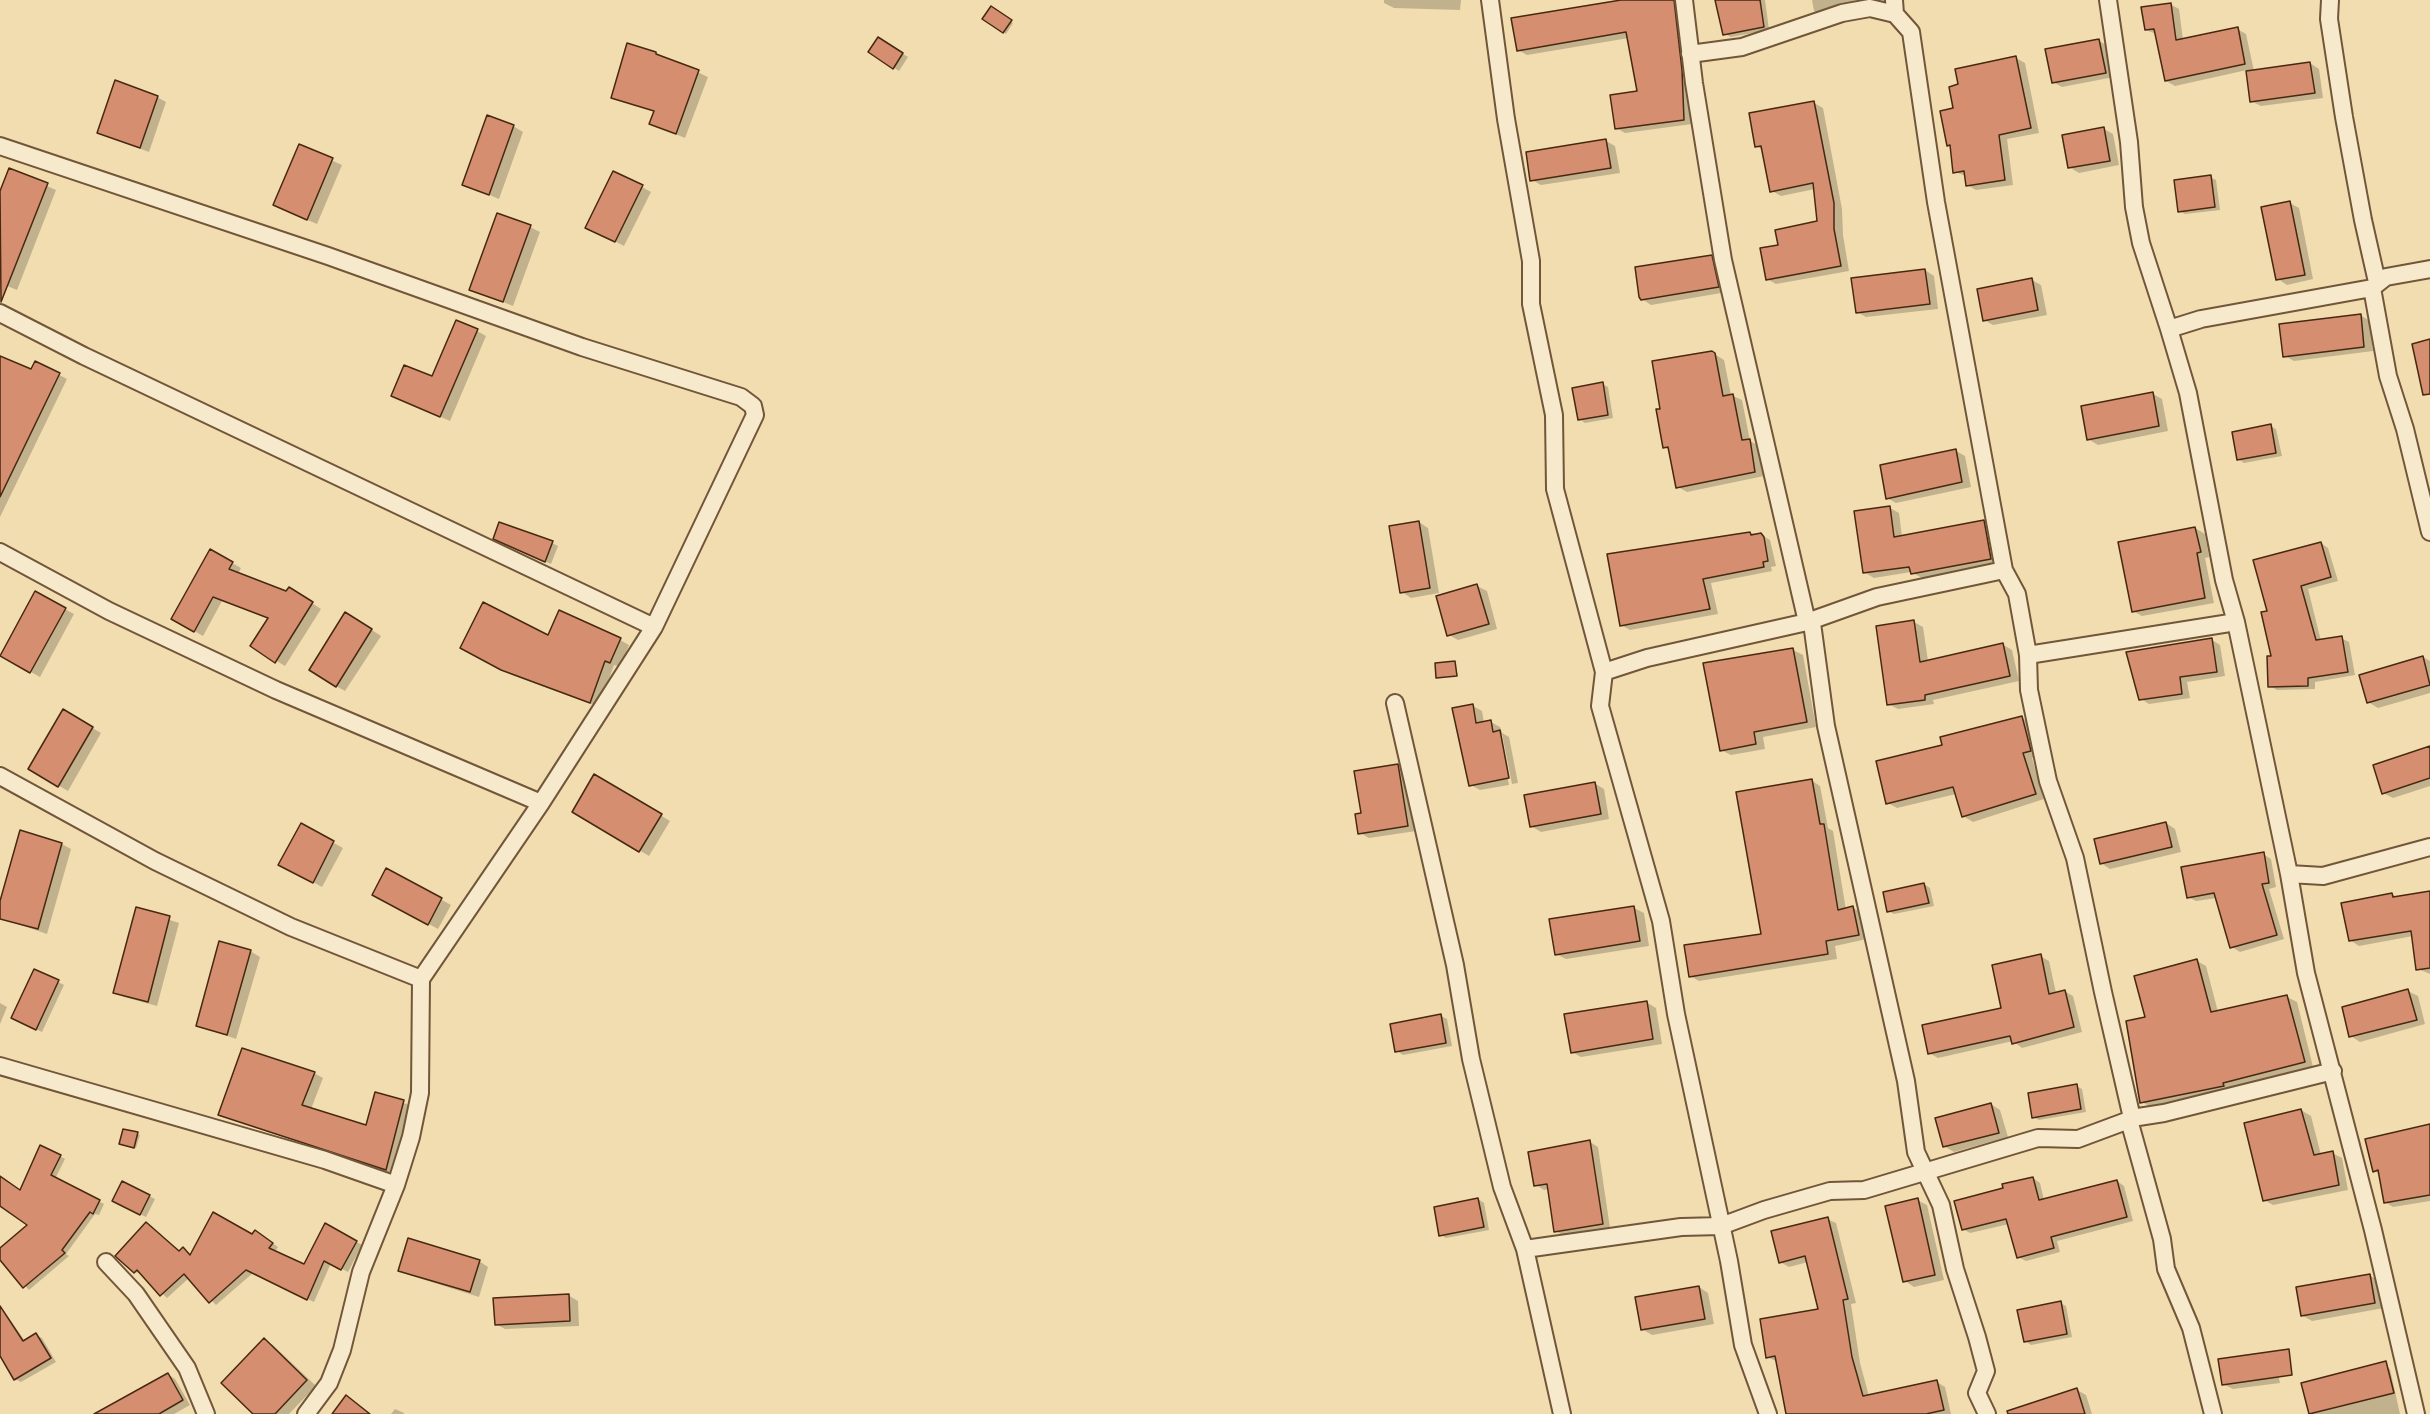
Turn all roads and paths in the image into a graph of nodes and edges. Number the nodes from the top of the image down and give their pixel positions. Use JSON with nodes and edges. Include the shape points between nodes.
{"nodes":[{"id":1,"x":1490,"y":0,"type":"edge"},
{"id":2,"x":1684,"y":0,"type":"edge"},
{"id":3,"x":2108,"y":0,"type":"edge"},
{"id":4,"x":2330,"y":0,"type":"edge"},
{"id":5,"x":1895,"y":7,"type":"edge"},
{"id":6,"x":1690,"y":54,"type":"junction"},
{"id":7,"x":0,"y":146,"type":"edge"},
{"id":8,"x":2430,"y":269,"type":"edge"},
{"id":9,"x":2374,"y":285,"type":"junction"},
{"id":10,"x":0,"y":313,"type":"edge"},
{"id":11,"x":2169,"y":329,"type":"junction"},
{"id":12,"x":2430,"y":532,"type":"edge"},
{"id":13,"x":0,"y":552,"type":"edge"},
{"id":14,"x":2004,"y":570,"type":"junction"},
{"id":15,"x":2236,"y":622,"type":"junction"},
{"id":16,"x":1810,"y":623,"type":"junction"},
{"id":17,"x":654,"y":627,"type":"junction"},
{"id":18,"x":2028,"y":655,"type":"junction"},
{"id":19,"x":1604,"y":672,"type":"junction"},
{"id":20,"x":1395,"y":703,"type":"dead end"},
{"id":21,"x":0,"y":776,"type":"edge"},
{"id":22,"x":541,"y":803,"type":"junction"},
{"id":23,"x":2430,"y":847,"type":"edge"},
{"id":24,"x":2289,"y":874,"type":"junction"},
{"id":25,"x":421,"y":980,"type":"junction"},
{"id":26,"x":0,"y":1066,"type":"edge"},
{"id":27,"x":2333,"y":1071,"type":"junction"},
{"id":28,"x":2131,"y":1119,"type":"junction"},
{"id":29,"x":1924,"y":1172,"type":"junction"},
{"id":30,"x":396,"y":1185,"type":"junction"},
{"id":31,"x":1721,"y":1226,"type":"junction"},
{"id":32,"x":1525,"y":1249,"type":"junction"},
{"id":33,"x":106,"y":1262,"type":"dead end"},
{"id":34,"x":206,"y":1414,"type":"edge"},
{"id":35,"x":306,"y":1414,"type":"edge"},
{"id":36,"x":1562,"y":1414,"type":"edge"},
{"id":37,"x":1768,"y":1414,"type":"edge"},
{"id":38,"x":1987,"y":1414,"type":"edge"},
{"id":39,"x":2213,"y":1414,"type":"edge"},
{"id":40,"x":2416,"y":1414,"type":"edge"}],
"edges":[{"from":1,"to":19,"type":"street","via":[[1531,261],[1532,304],[1554,415],[1555,489]]},
{"from":2,"to":6,"type":"street"},
{"from":3,"to":11,"type":"street","via":[[2133,207]]},
{"from":4,"to":9,"type":"street","via":[[2344,117]]},
{"from":5,"to":6,"type":"street","via":[[1842,13],[1742,47]]},
{"from":5,"to":14,"type":"street","via":[[1911,32],[1936,202]]},
{"from":6,"to":16,"type":"street","via":[[1723,260]]},
{"from":7,"to":17,"type":"street","via":[[749,401],[755,411],[754,421]]},
{"from":8,"to":9,"type":"street","via":[[2386,277]]},
{"from":9,"to":11,"type":"street","via":[[2201,319]]},
{"from":9,"to":12,"type":"street","via":[[2388,376]]},
{"from":10,"to":17,"type":"street","via":[[84,357]]},
{"from":11,"to":15,"type":"street","via":[[2188,393],[2224,580]]},
{"from":13,"to":22,"type":"street","via":[[109,611],[276,690]]},
{"from":14,"to":16,"type":"street","via":[[1876,597]]},
{"from":14,"to":18,"type":"street","via":[[2017,594]]},
{"from":15,"to":18,"type":"street"},
{"from":15,"to":24,"type":"street"},
{"from":16,"to":19,"type":"street","via":[[1647,658]]},
{"from":16,"to":29,"type":"street","via":[[1826,726],[1906,1081],[1916,1152]]},
{"from":17,"to":22,"type":"street"},
{"from":18,"to":28,"type":"street","via":[[2029,690],[2048,781],[2075,858]]},
{"from":19,"to":31,"type":"street","via":[[1600,706],[1661,921],[1678,1026]]},
{"from":20,"to":32,"type":"street","via":[[1455,965],[1473,1069],[1502,1187]]},
{"from":21,"to":25,"type":"street","via":[[165,866],[291,927]]},
{"from":22,"to":25,"type":"street"},
{"from":23,"to":24,"type":"street","via":[[2323,876]]},
{"from":24,"to":27,"type":"street","via":[[2306,973]]},
{"from":25,"to":30,"type":"street","via":[[420,1093]]},
{"from":26,"to":30,"type":"street","via":[[325,1160]]},
{"from":27,"to":28,"type":"street"},
{"from":27,"to":40,"type":"street"},
{"from":28,"to":29,"type":"street","via":[[2078,1139],[2038,1138]]},
{"from":28,"to":39,"type":"street","via":[[2166,1269],[2191,1328]]},
{"from":29,"to":31,"type":"street","via":[[1864,1190],[1830,1191]]},
{"from":29,"to":38,"type":"street","via":[[1941,1205],[1955,1269],[1986,1371],[1977,1393]]},
{"from":30,"to":35,"type":"street","via":[[361,1272],[342,1350],[329,1383]]},
{"from":31,"to":32,"type":"street","via":[[1681,1227]]},
{"from":31,"to":37,"type":"street","via":[[1743,1345]]},
{"from":32,"to":36,"type":"street"},
{"from":33,"to":34,"type":"street","via":[[136,1294],[187,1368]]}]}
